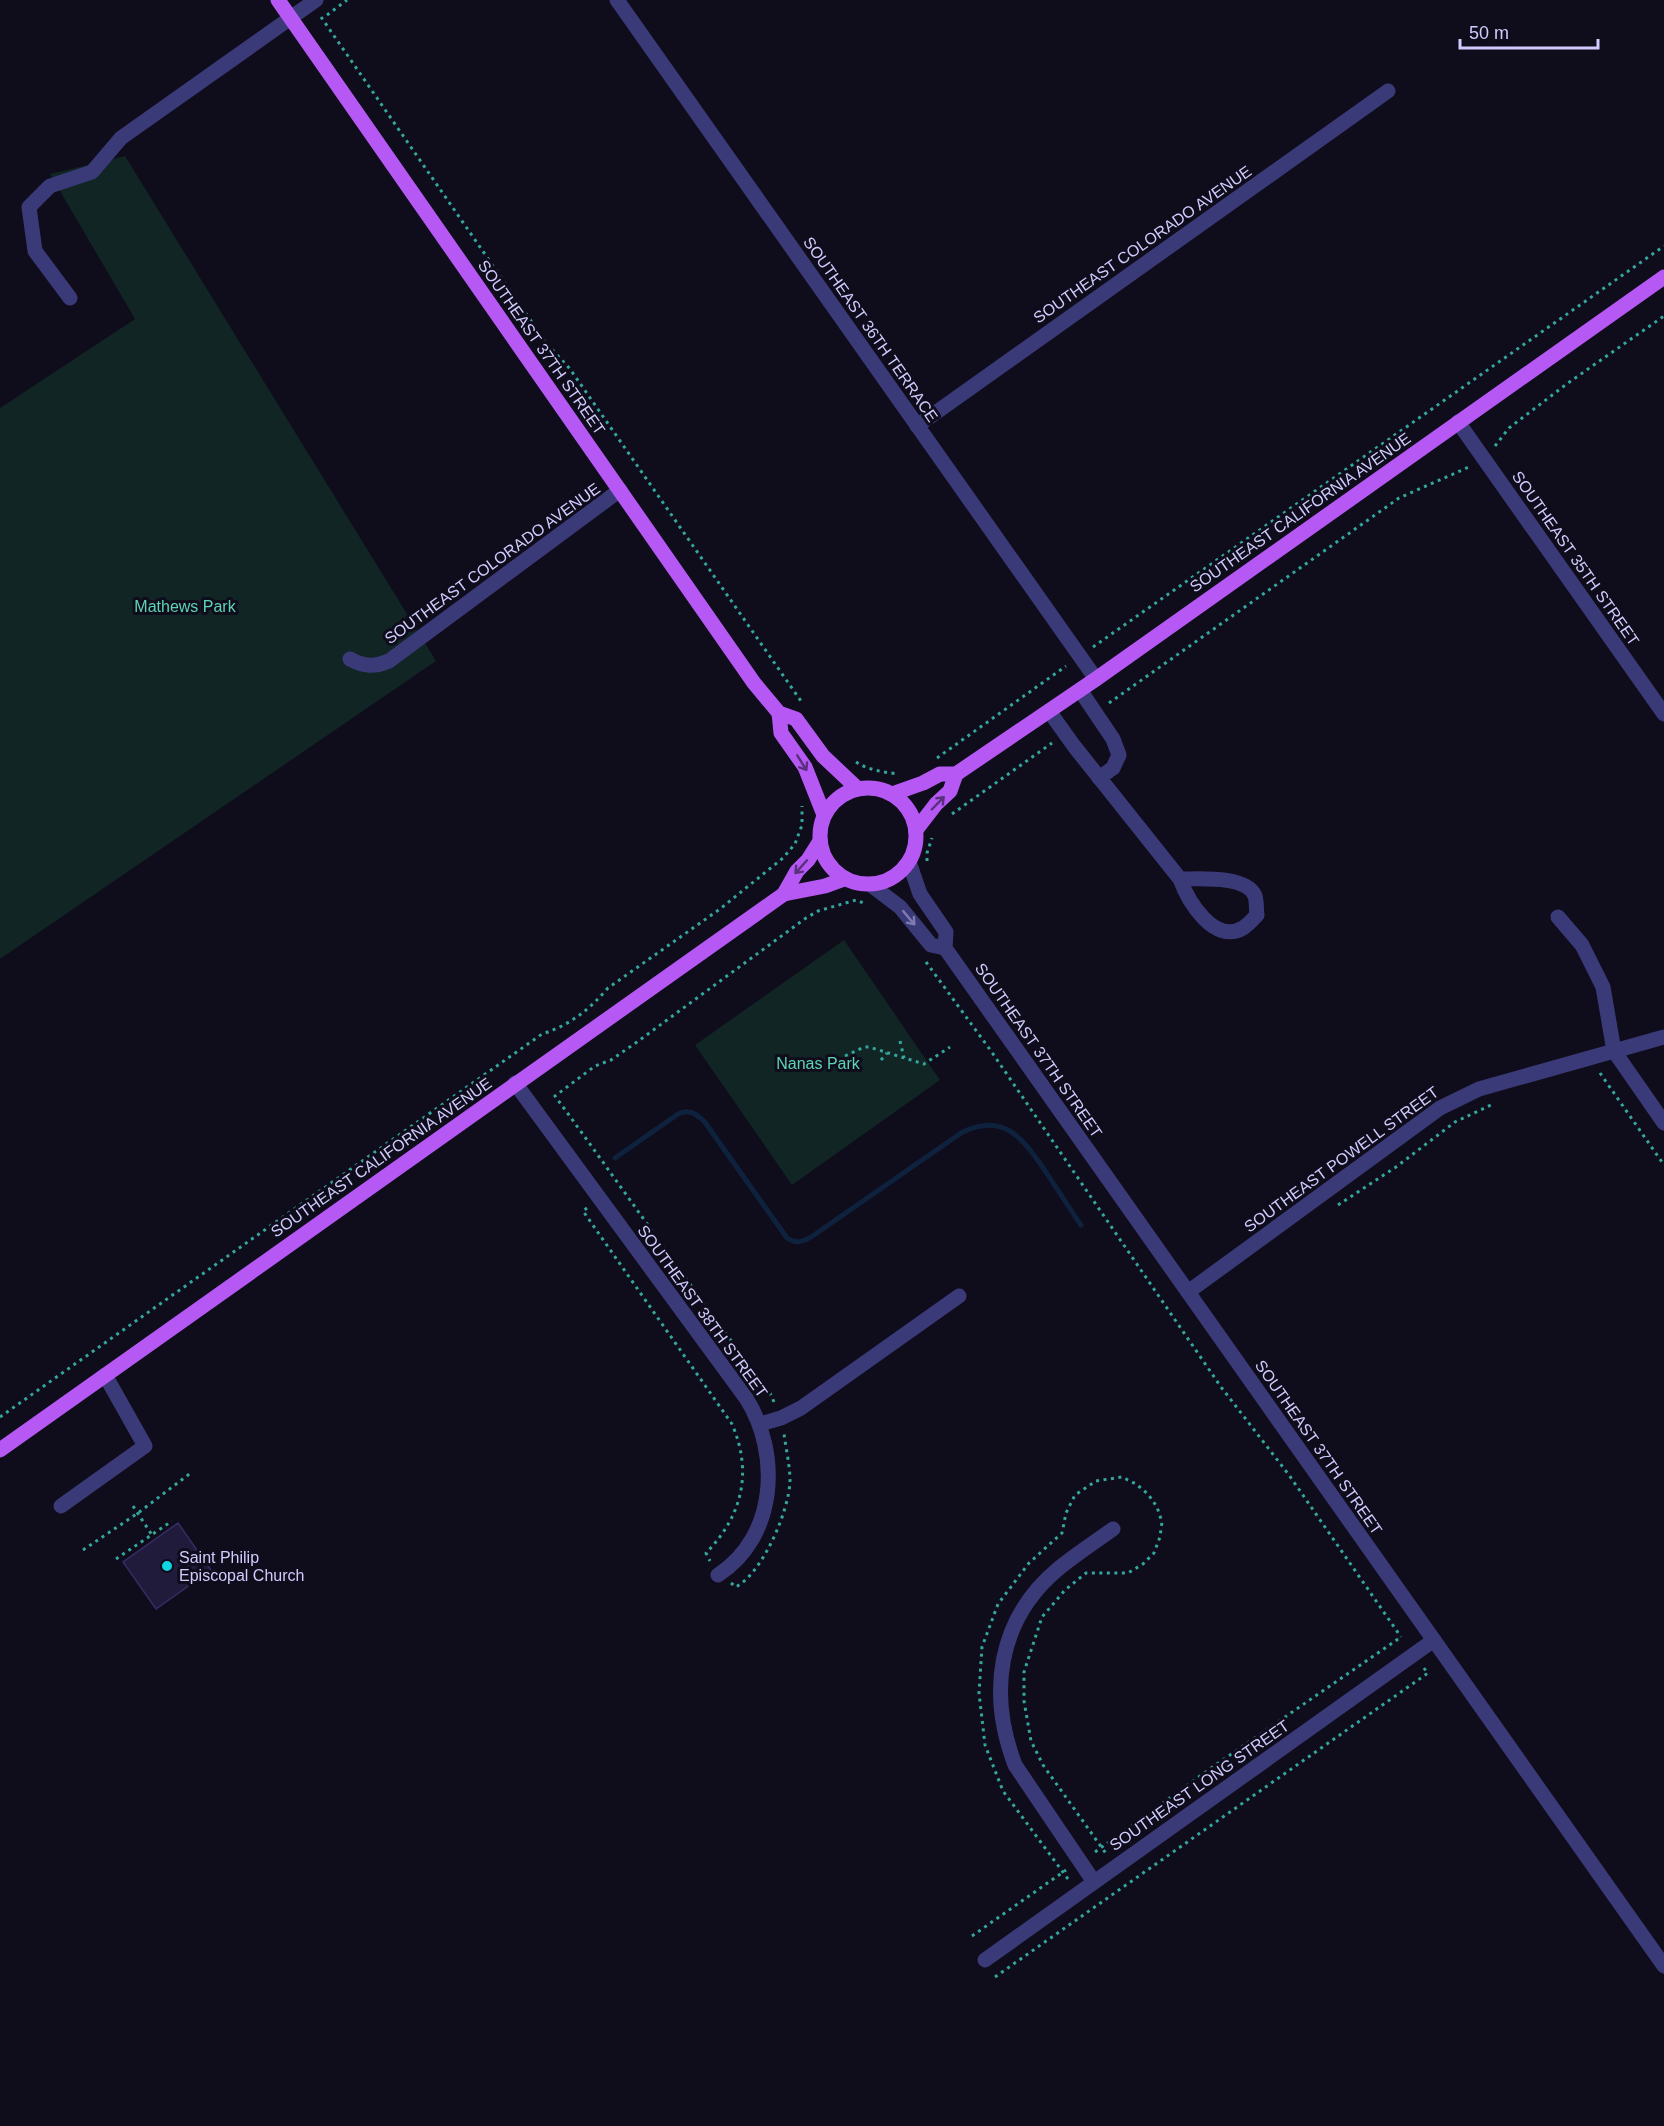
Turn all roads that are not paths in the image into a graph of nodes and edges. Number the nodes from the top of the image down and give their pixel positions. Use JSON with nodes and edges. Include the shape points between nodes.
{"nodes":[{"id":1,"x":279,"y":0,"type":"edge"},
{"id":2,"x":316,"y":0,"type":"edge"},
{"id":3,"x":617,"y":0,"type":"edge"},
{"id":4,"x":291,"y":18,"type":"junction"},
{"id":5,"x":1388,"y":91,"type":"dead end"},
{"id":6,"x":1664,"y":277,"type":"edge"},
{"id":7,"x":70,"y":298,"type":"dead end"},
{"id":8,"x":1458,"y":422,"type":"junction"},
{"id":9,"x":917,"y":426,"type":"junction"},
{"id":10,"x":620,"y":490,"type":"junction"},
{"id":11,"x":350,"y":659,"type":"dead end"},
{"id":12,"x":1096,"y":679,"type":"junction"},
{"id":13,"x":1080,"y":690,"type":"junction"},
{"id":14,"x":1048,"y":711,"type":"junction"},
{"id":15,"x":779,"y":713,"type":"junction"},
{"id":16,"x":1664,"y":714,"type":"edge"},
{"id":17,"x":956,"y":774,"type":"junction"},
{"id":18,"x":1100,"y":778,"type":"junction"},
{"id":19,"x":858,"y":789,"type":"junction"},
{"id":20,"x":891,"y":794,"type":"junction"},
{"id":21,"x":824,"y":815,"type":"junction"},
{"id":22,"x":916,"y":830,"type":"junction"},
{"id":23,"x":820,"y":840,"type":"junction"},
{"id":24,"x":909,"y":862,"type":"junction"},
{"id":25,"x":844,"y":879,"type":"junction"},
{"id":26,"x":1180,"y":879,"type":"junction"},
{"id":27,"x":871,"y":885,"type":"junction"},
{"id":28,"x":784,"y":894,"type":"junction"},
{"id":29,"x":1558,"y":917,"type":"dead end"},
{"id":30,"x":945,"y":948,"type":"junction"},
{"id":31,"x":1664,"y":1037,"type":"edge"},
{"id":32,"x":1614,"y":1051,"type":"junction"},
{"id":33,"x":515,"y":1083,"type":"junction"},
{"id":34,"x":1664,"y":1123,"type":"edge"},
{"id":35,"x":1188,"y":1292,"type":"junction"},
{"id":36,"x":959,"y":1296,"type":"dead end"},
{"id":37,"x":105,"y":1376,"type":"junction"},
{"id":38,"x":760,"y":1424,"type":"junction"},
{"id":39,"x":0,"y":1450,"type":"edge"},
{"id":40,"x":61,"y":1506,"type":"dead end"},
{"id":41,"x":1113,"y":1529,"type":"dead end"},
{"id":42,"x":718,"y":1575,"type":"road end"},
{"id":43,"x":1434,"y":1640,"type":"junction"},
{"id":44,"x":1094,"y":1882,"type":"junction"},
{"id":45,"x":985,"y":1960,"type":"dead end"},
{"id":46,"x":1664,"y":1966,"type":"edge"}],
"edges":[{"from":1,"to":4,"type":"main road","name":"SOUTHEAST 37TH STREET"},
{"from":2,"to":4,"type":"street"},
{"from":3,"to":9,"type":"street","name":"SOUTHEAST 36TH TERRACE"},
{"from":4,"to":7,"type":"street","via":[[122,138],[92,172],[50,186],[29,207],[35,251]]},
{"from":4,"to":10,"type":"main road","name":"SOUTHEAST 37TH STREET"},
{"from":5,"to":9,"type":"street","name":"SOUTHEAST COLORADO AVENUE"},
{"from":6,"to":8,"type":"main road","name":"SOUTHEAST CALIFORNIA AVENUE"},
{"from":8,"to":12,"type":"main road","name":"SOUTHEAST CALIFORNIA AVENUE"},
{"from":8,"to":16,"type":"street","name":"SOUTHEAST 35TH STREET"},
{"from":9,"to":12,"type":"street","name":"SOUTHEAST 36TH TERRACE"},
{"from":10,"to":11,"type":"street","name":"SOUTHEAST COLORADO AVENUE","via":[[389,661],[370,666]]},
{"from":10,"to":15,"type":"main road","name":"SOUTHEAST 37TH STREET"},
{"from":12,"to":13,"type":"main road","name":"SOUTHEAST CALIFORNIA AVENUE"},
{"from":13,"to":14,"type":"main road","name":"SOUTHEAST CALIFORNIA AVENUE"},
{"from":13,"to":18,"type":"street","via":[[1113,739],[1119,755],[1113,768]]},
{"from":14,"to":17,"type":"main road","name":"SOUTHEAST CALIFORNIA AVENUE"},
{"from":14,"to":18,"type":"street"},
{"from":15,"to":19,"type":"main road","name":"SOUTHEAST 37TH STREET","via":[[795,719],[823,756]]},
{"from":15,"to":21,"type":"main road","name":"SOUTHEAST 37TH STREET","one_way":true,"via":[[781,733],[805,767]]},
{"from":17,"to":20,"type":"main road","name":"SOUTHEAST CALIFORNIA AVENUE","via":[[940,774]]},
{"from":22,"to":17,"type":"main road","name":"SOUTHEAST CALIFORNIA AVENUE","one_way":true,"via":[[950,791]]},
{"from":18,"to":26,"type":"street"},
{"from":19,"to":20,"type":"main road"},
{"from":19,"to":21,"type":"main road","via":[[844,794]]},
{"from":20,"to":22,"type":"main road","via":[[903,804]]},
{"from":21,"to":23,"type":"main road"},
{"from":22,"to":24,"type":"main road"},
{"from":23,"to":25,"type":"main road","via":[[824,856]]},
{"from":23,"to":28,"type":"main road","name":"SOUTHEAST CALIFORNIA AVENUE","one_way":true},
{"from":24,"to":27,"type":"main road","via":[[899,874]]},
{"from":24,"to":30,"type":"street","name":"SOUTHEAST 37TH STREET","via":[[920,894],[946,932]]},
{"from":25,"to":27,"type":"main road"},
{"from":25,"to":28,"type":"main road","name":"SOUTHEAST CALIFORNIA AVENUE"},
{"from":26,"to":26,"type":"street","via":[[1186,895],[1210,926],[1231,932],[1243,928],[1257,915],[1254,895],[1245,885]]},
{"from":27,"to":30,"type":"street","name":"SOUTHEAST 37TH STREET","one_way":true,"via":[[900,907],[931,945]]},
{"from":28,"to":33,"type":"main road","name":"SOUTHEAST CALIFORNIA AVENUE"},
{"from":29,"to":32,"type":"street","via":[[1582,945],[1603,987]]},
{"from":30,"to":35,"type":"street","name":"SOUTHEAST 37TH STREET"},
{"from":31,"to":32,"type":"street","name":"SOUTHEAST POWELL STREET"},
{"from":32,"to":34,"type":"street"},
{"from":32,"to":35,"type":"street","name":"SOUTHEAST POWELL STREET","via":[[1479,1089],[1440,1108]]},
{"from":33,"to":37,"type":"main road","name":"SOUTHEAST CALIFORNIA AVENUE"},
{"from":33,"to":38,"type":"street","name":"SOUTHEAST 38TH STREET","via":[[746,1398]]},
{"from":35,"to":43,"type":"street","name":"SOUTHEAST 37TH STREET"},
{"from":36,"to":38,"type":"street","via":[[801,1408]]},
{"from":37,"to":39,"type":"main road","name":"SOUTHEAST CALIFORNIA AVENUE"},
{"from":37,"to":40,"type":"street","via":[[145,1446]]},
{"from":38,"to":42,"type":"street","name":"SOUTHEAST 38TH STREET","via":[[769,1465],[765,1506],[748,1545]]},
{"from":41,"to":44,"type":"street","via":[[1057,1570],[1036,1591],[1009,1640],[999,1685],[1001,1716],[1015,1765]]},
{"from":43,"to":44,"type":"street","name":"SOUTHEAST LONG STREET"},
{"from":43,"to":46,"type":"street","name":"SOUTHEAST 37TH STREET"},
{"from":44,"to":45,"type":"street","name":"SOUTHEAST LONG STREET"}]}
